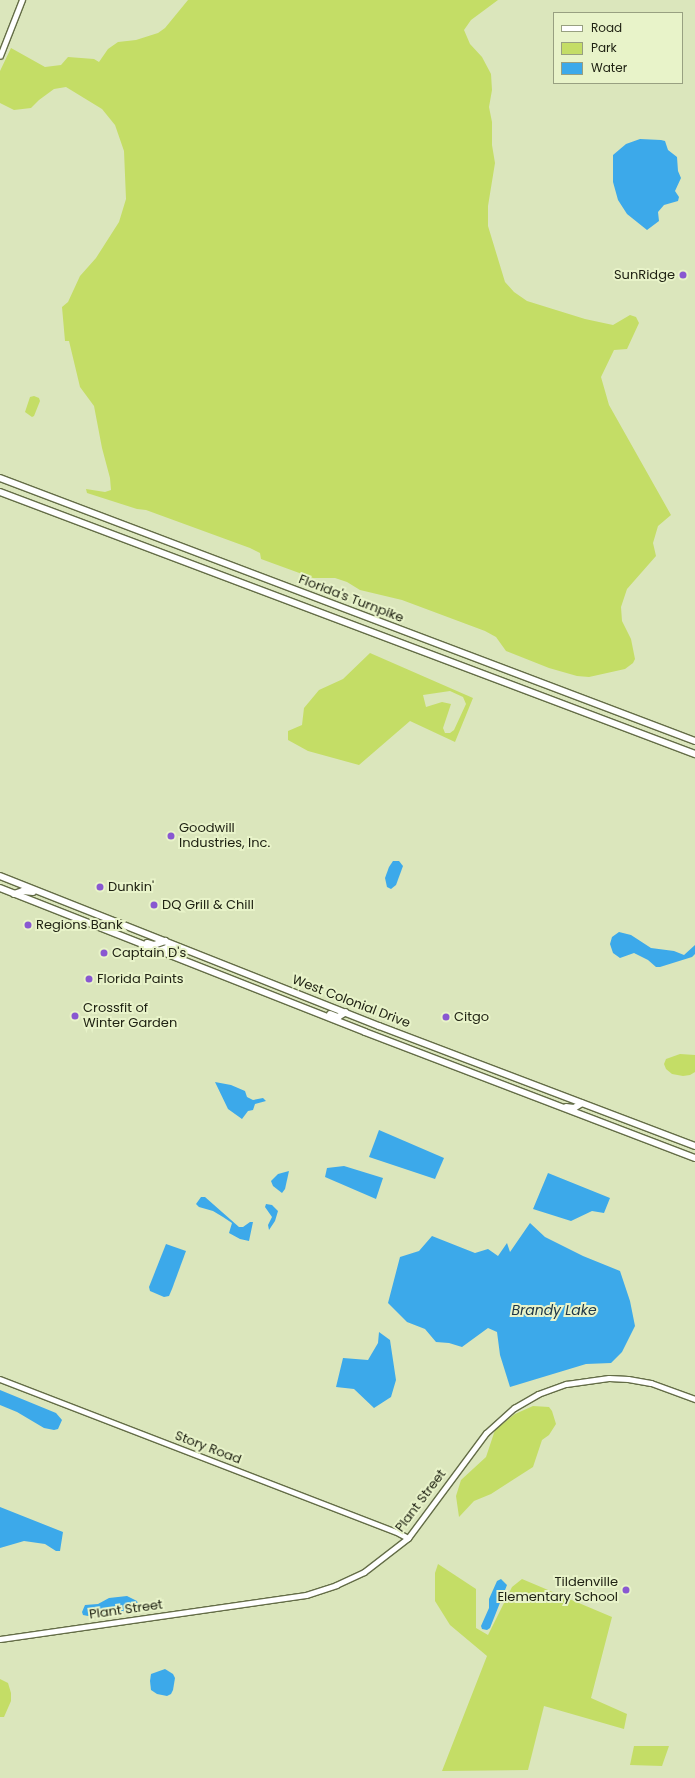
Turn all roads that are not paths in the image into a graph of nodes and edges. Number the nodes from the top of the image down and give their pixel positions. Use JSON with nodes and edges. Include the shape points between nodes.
{"nodes":[{"id":1,"x":22,"y":0,"type":"edge"},
{"id":2,"x":0,"y":56,"type":"edge"},
{"id":3,"x":0,"y":478,"type":"edge"},
{"id":4,"x":0,"y":492,"type":"edge"},
{"id":5,"x":695,"y":741,"type":"edge"},
{"id":6,"x":695,"y":754,"type":"edge"},
{"id":7,"x":0,"y":876,"type":"edge"},
{"id":8,"x":0,"y":888,"type":"edge"},
{"id":9,"x":42,"y":893,"type":"junction"},
{"id":10,"x":14,"y":894,"type":"junction"},
{"id":11,"x":132,"y":940,"type":"junction"},
{"id":12,"x":164,"y":941,"type":"junction"},
{"id":13,"x":158,"y":951,"type":"junction"},
{"id":14,"x":192,"y":951,"type":"junction"},
{"id":15,"x":305,"y":1008,"type":"junction"},
{"id":16,"x":346,"y":1012,"type":"junction"},
{"id":17,"x":379,"y":1026,"type":"junction"},
{"id":18,"x":365,"y":1032,"type":"junction"},
{"id":19,"x":582,"y":1103,"type":"junction"},
{"id":20,"x":558,"y":1106,"type":"junction"},
{"id":21,"x":575,"y":1113,"type":"junction"},
{"id":22,"x":616,"y":1116,"type":"junction"},
{"id":23,"x":695,"y":1146,"type":"edge"},
{"id":24,"x":695,"y":1158,"type":"edge"},
{"id":25,"x":0,"y":1379,"type":"edge"},
{"id":26,"x":695,"y":1399,"type":"edge"},
{"id":27,"x":408,"y":1538,"type":"junction"},
{"id":28,"x":0,"y":1639,"type":"edge"}],
"edges":[{"from":1,"to":2,"type":"street"},
{"from":3,"to":5,"type":"highway","name":"Florida's Turnpike"},
{"from":4,"to":6,"type":"highway","name":"Florida's Turnpike"},
{"from":7,"to":9,"type":"highway","name":"West Colonial Drive"},
{"from":8,"to":10,"type":"highway","name":"West Colonial Drive"},
{"from":9,"to":10,"type":"highway","via":[[23,891]]},
{"from":9,"to":12,"type":"highway","name":"West Colonial Drive"},
{"from":10,"to":11,"type":"highway","name":"West Colonial Drive"},
{"from":11,"to":12,"type":"highway","via":[[154,945]]},
{"from":11,"to":13,"type":"highway","name":"West Colonial Drive"},
{"from":12,"to":14,"type":"highway","name":"West Colonial Drive"},
{"from":13,"to":14,"type":"highway","via":[[167,948]]},
{"from":13,"to":15,"type":"highway","name":"West Colonial Drive"},
{"from":14,"to":16,"type":"highway","name":"West Colonial Drive"},
{"from":15,"to":16,"type":"highway","via":[[338,1017]]},
{"from":15,"to":18,"type":"highway","name":"West Colonial Drive"},
{"from":16,"to":17,"type":"highway","name":"West Colonial Drive"},
{"from":17,"to":18,"type":"highway","via":[[368,1028]]},
{"from":17,"to":19,"type":"highway","name":"West Colonial Drive"},
{"from":18,"to":20,"type":"highway","name":"West Colonial Drive"},
{"from":19,"to":20,"type":"highway","via":[[574,1108]]},
{"from":19,"to":22,"type":"highway","name":"West Colonial Drive"},
{"from":20,"to":21,"type":"highway","name":"West Colonial Drive"},
{"from":21,"to":22,"type":"highway","via":[[587,1109]]},
{"from":21,"to":24,"type":"highway","name":"West Colonial Drive"},
{"from":22,"to":23,"type":"highway","name":"West Colonial Drive"},
{"from":25,"to":27,"type":"street","name":"Story Road"},
{"from":26,"to":27,"type":"main road","name":"Plant Street","via":[[650,1383],[610,1378],[566,1384],[538,1394],[514,1408],[486,1433]]},
{"from":27,"to":28,"type":"main road","name":"Plant Street","via":[[364,1572],[306,1595]]}]}
